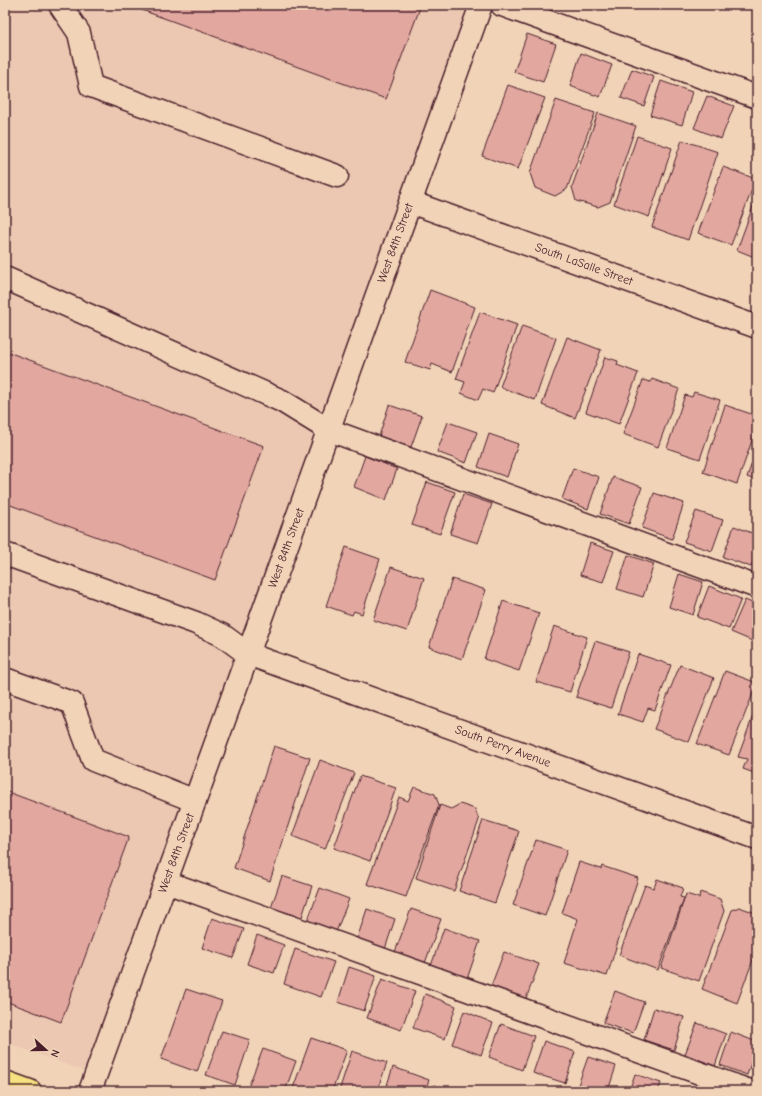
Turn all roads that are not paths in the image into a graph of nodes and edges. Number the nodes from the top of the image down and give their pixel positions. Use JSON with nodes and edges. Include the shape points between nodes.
{"nodes":[{"id":1,"x":60,"y":5,"type":"edge"},
{"id":2,"x":481,"y":5,"type":"edge"},
{"id":3,"x":502,"y":5,"type":"edge"},
{"id":4,"x":757,"y":97,"type":"edge"},
{"id":5,"x":337,"y":176,"type":"dead end"},
{"id":6,"x":410,"y":202,"type":"junction"},
{"id":7,"x":5,"y":278,"type":"edge"},
{"id":8,"x":757,"y":327,"type":"edge"},
{"id":9,"x":329,"y":430,"type":"junction"},
{"id":10,"x":5,"y":554,"type":"edge"},
{"id":11,"x":757,"y":587,"type":"edge"},
{"id":12,"x":248,"y":654,"type":"junction"},
{"id":13,"x":5,"y":679,"type":"edge"},
{"id":14,"x":195,"y":801,"type":"junction"},
{"id":15,"x":757,"y":838,"type":"edge"},
{"id":16,"x":166,"y":882,"type":"junction"},
{"id":17,"x":5,"y":1082,"type":"edge"},
{"id":18,"x":30,"y":1091,"type":"edge"},
{"id":19,"x":90,"y":1091,"type":"edge"},
{"id":20,"x":750,"y":1091,"type":"edge"}],
"edges":[{"from":1,"to":5,"type":"street","via":[[79,33],[91,86]]},
{"from":2,"to":6,"type":"street","name":"West 84th Street"},
{"from":3,"to":4,"type":"street"},
{"from":6,"to":8,"type":"street","name":"South LaSalle Street"},
{"from":6,"to":9,"type":"street","name":"West 84th Street"},
{"from":7,"to":9,"type":"street","via":[[282,401]]},
{"from":9,"to":11,"type":"street"},
{"from":9,"to":12,"type":"street","name":"West 84th Street"},
{"from":10,"to":12,"type":"street","name":"South Perry Avenue","via":[[196,623],[222,635]]},
{"from":12,"to":14,"type":"street","name":"West 84th Street"},
{"from":12,"to":15,"type":"street","name":"South Perry Avenue"},
{"from":13,"to":14,"type":"street","via":[[72,703],[93,760]]},
{"from":14,"to":16,"type":"street","name":"West 84th Street"},
{"from":16,"to":19,"type":"street","name":"West 84th Street"},
{"from":16,"to":20,"type":"street"},
{"from":17,"to":18,"type":"main road"}]}
